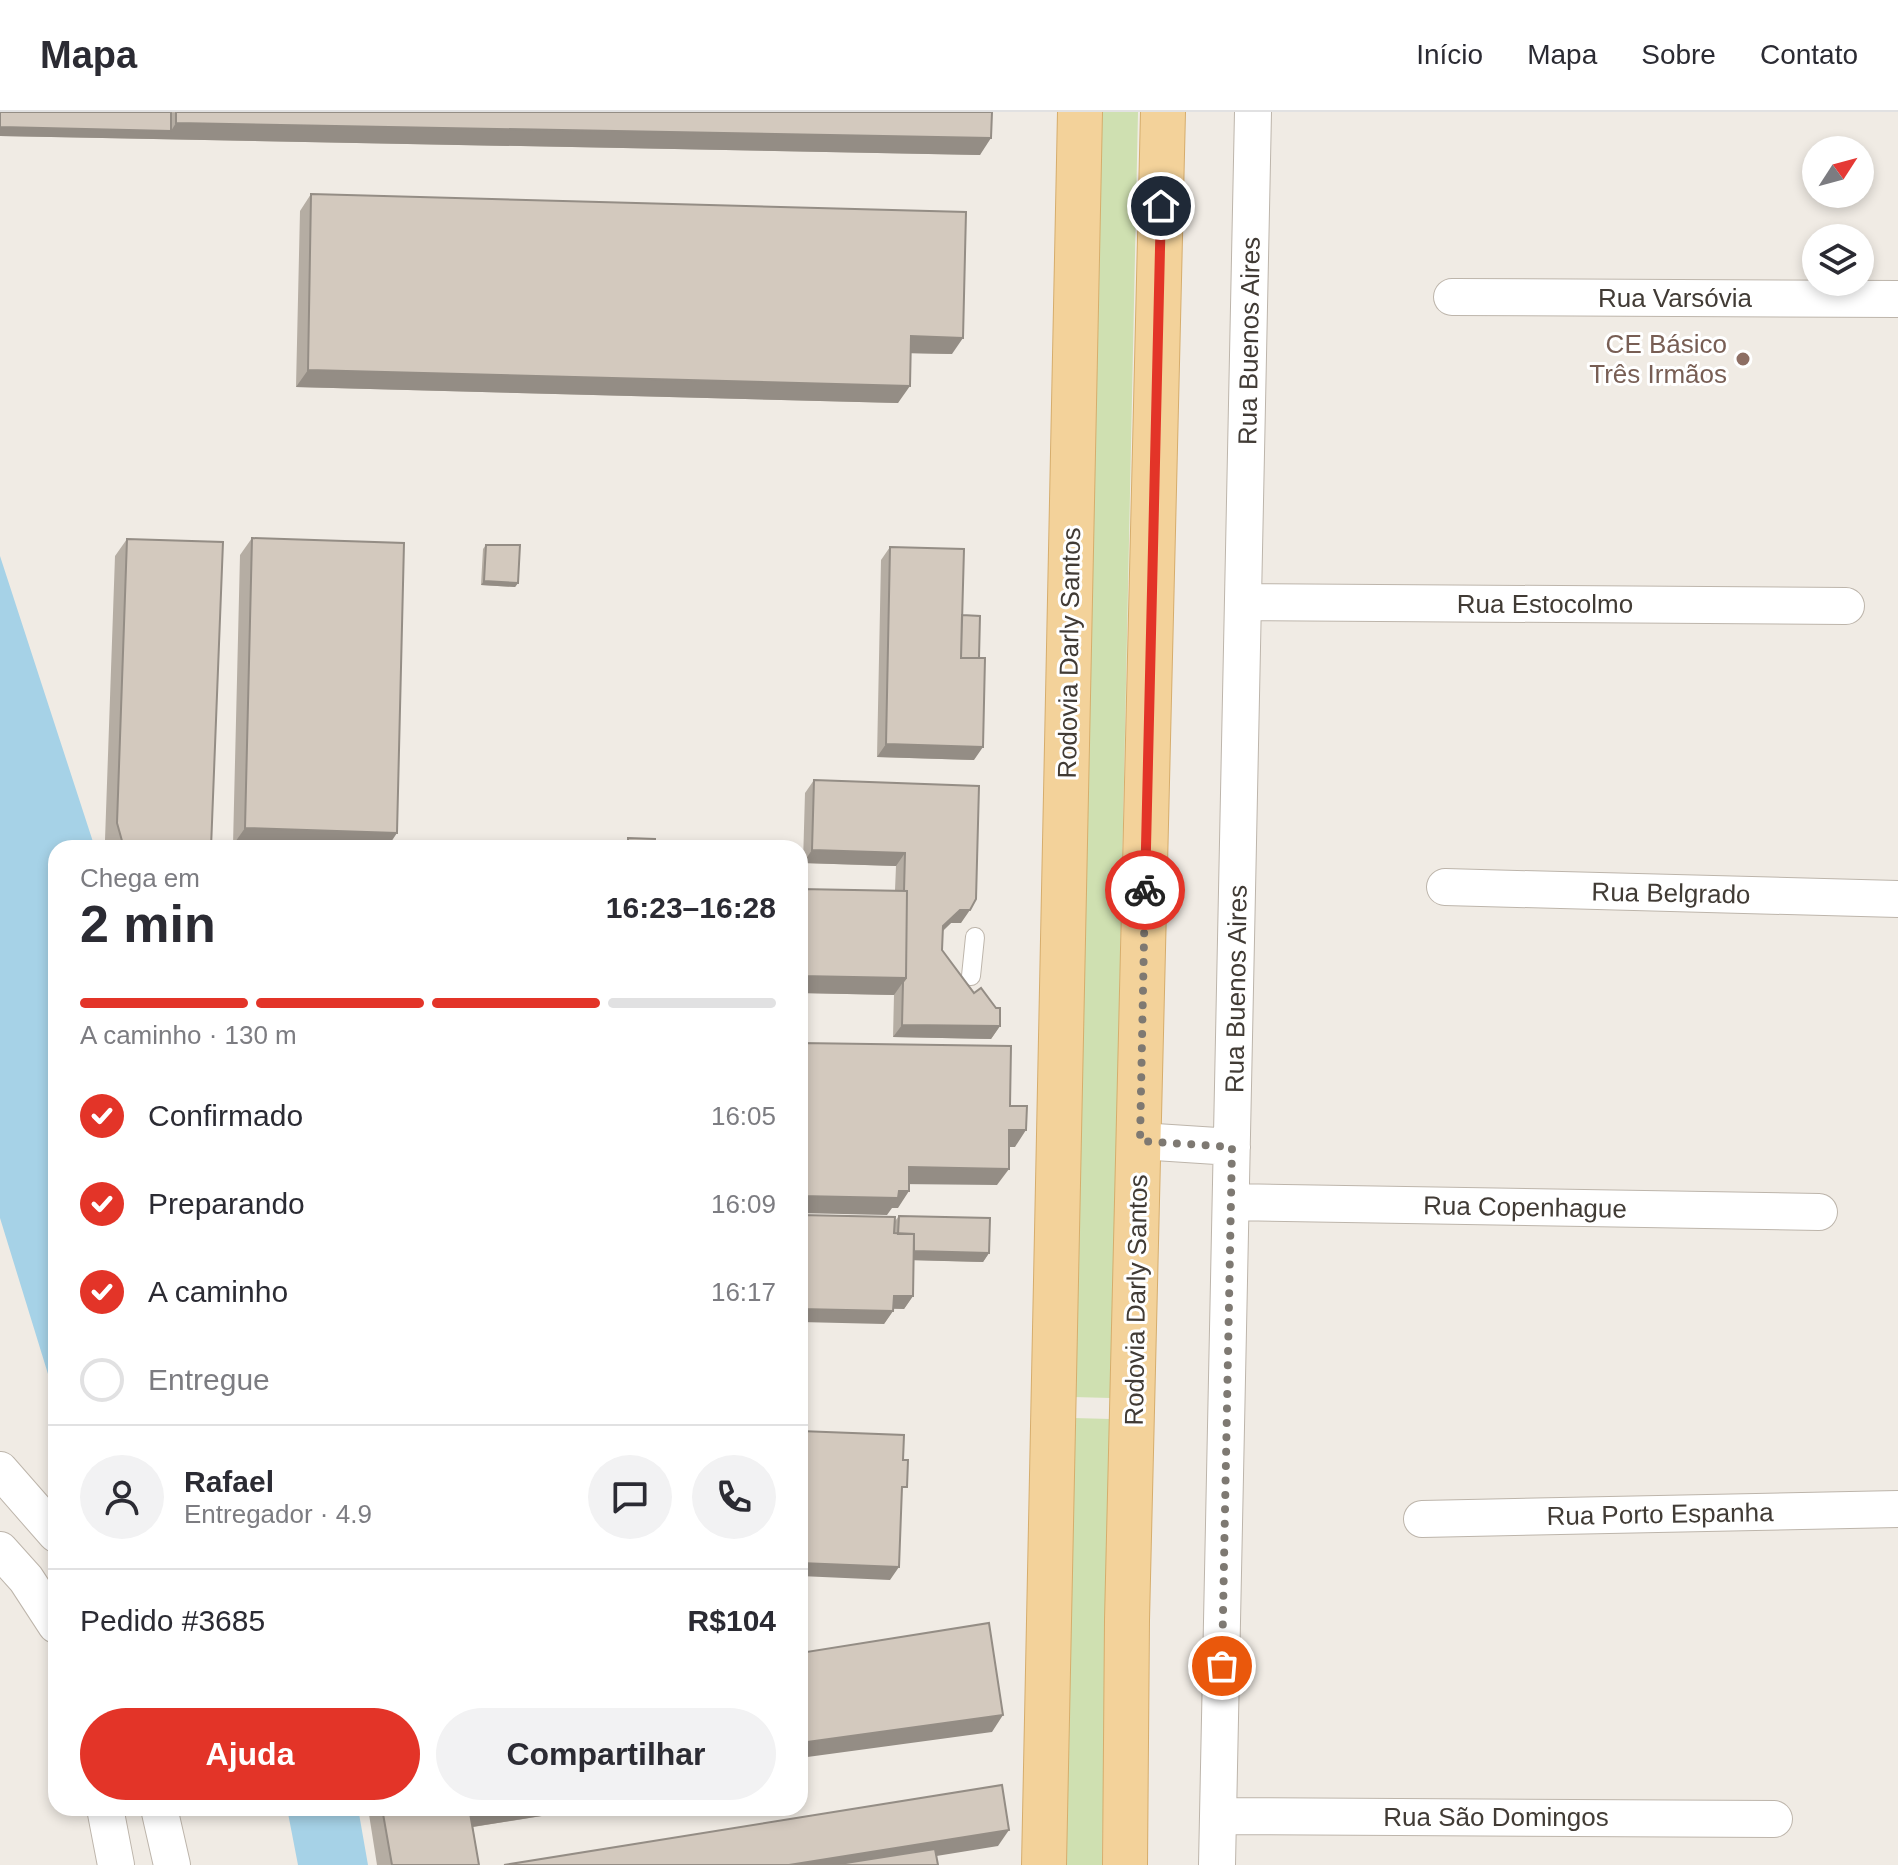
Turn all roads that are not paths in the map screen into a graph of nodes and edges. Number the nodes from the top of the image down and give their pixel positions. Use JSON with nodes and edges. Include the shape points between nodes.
{"nodes":[{"id":1,"x":1080,"y":112,"type":"edge"},
{"id":2,"x":1163,"y":112,"type":"edge"},
{"id":3,"x":1253,"y":112,"type":"edge"},
{"id":4,"x":1452,"y":297,"type":"dead end"},
{"id":5,"x":1898,"y":299,"type":"edge"},
{"id":6,"x":1243,"y":602,"type":"junction"},
{"id":7,"x":1846,"y":606,"type":"dead end"},
{"id":8,"x":1445,"y":887,"type":"dead end"},
{"id":9,"x":1898,"y":899,"type":"edge"},
{"id":10,"x":975,"y":937,"type":"dead end"},
{"id":11,"x":971,"y":976,"type":"dead end"},
{"id":12,"x":1140,"y":1141,"type":"junction"},
{"id":13,"x":1232,"y":1147,"type":"junction"},
{"id":14,"x":1231,"y":1202,"type":"junction"},
{"id":15,"x":1819,"y":1212,"type":"dead end"},
{"id":16,"x":0,"y":1470,"type":"edge"},
{"id":17,"x":1898,"y":1509,"type":"edge"},
{"id":18,"x":1422,"y":1519,"type":"dead end"},
{"id":19,"x":48,"y":1525,"type":"edge"},
{"id":20,"x":0,"y":1550,"type":"edge"},
{"id":21,"x":48,"y":1613,"type":"edge"},
{"id":22,"x":107,"y":1816,"type":"edge"},
{"id":23,"x":161,"y":1816,"type":"edge"},
{"id":24,"x":1218,"y":1816,"type":"junction"},
{"id":25,"x":1774,"y":1819,"type":"dead end"},
{"id":26,"x":116,"y":1865,"type":"edge"},
{"id":27,"x":172,"y":1865,"type":"edge"},
{"id":28,"x":1044,"y":1865,"type":"edge"},
{"id":29,"x":1125,"y":1865,"type":"edge"},
{"id":30,"x":1217,"y":1865,"type":"edge"}],
"edges":[{"from":1,"to":28,"type":"main road","name":"Rodovia Darly Santos"},
{"from":2,"to":12,"type":"main road","name":"Rodovia Darly Santos"},
{"from":3,"to":6,"type":"street","name":"Rua Buenos Aires"},
{"from":4,"to":5,"type":"street","name":"Rua Varsóvia"},
{"from":6,"to":7,"type":"street","name":"Rua Estocolmo"},
{"from":6,"to":13,"type":"street","name":"Rua Buenos Aires"},
{"from":8,"to":9,"type":"street","name":"Rua Belgrado"},
{"from":10,"to":11,"type":"lane"},
{"from":12,"to":13,"type":"street"},
{"from":12,"to":29,"type":"main road","name":"Rodovia Darly Santos"},
{"from":13,"to":14,"type":"street","name":"Rua Buenos Aires"},
{"from":14,"to":15,"type":"street","name":"Rua Copenhague"},
{"from":14,"to":24,"type":"street","name":"Rua Buenos Aires"},
{"from":16,"to":19,"type":"street"},
{"from":17,"to":18,"type":"street","name":"Rua Porto Espanha"},
{"from":20,"to":21,"type":"street"},
{"from":22,"to":26,"type":"street"},
{"from":23,"to":27,"type":"street"},
{"from":24,"to":25,"type":"street","name":"Rua São Domingos"},
{"from":24,"to":30,"type":"street","name":"Rua Buenos Aires"}]}
